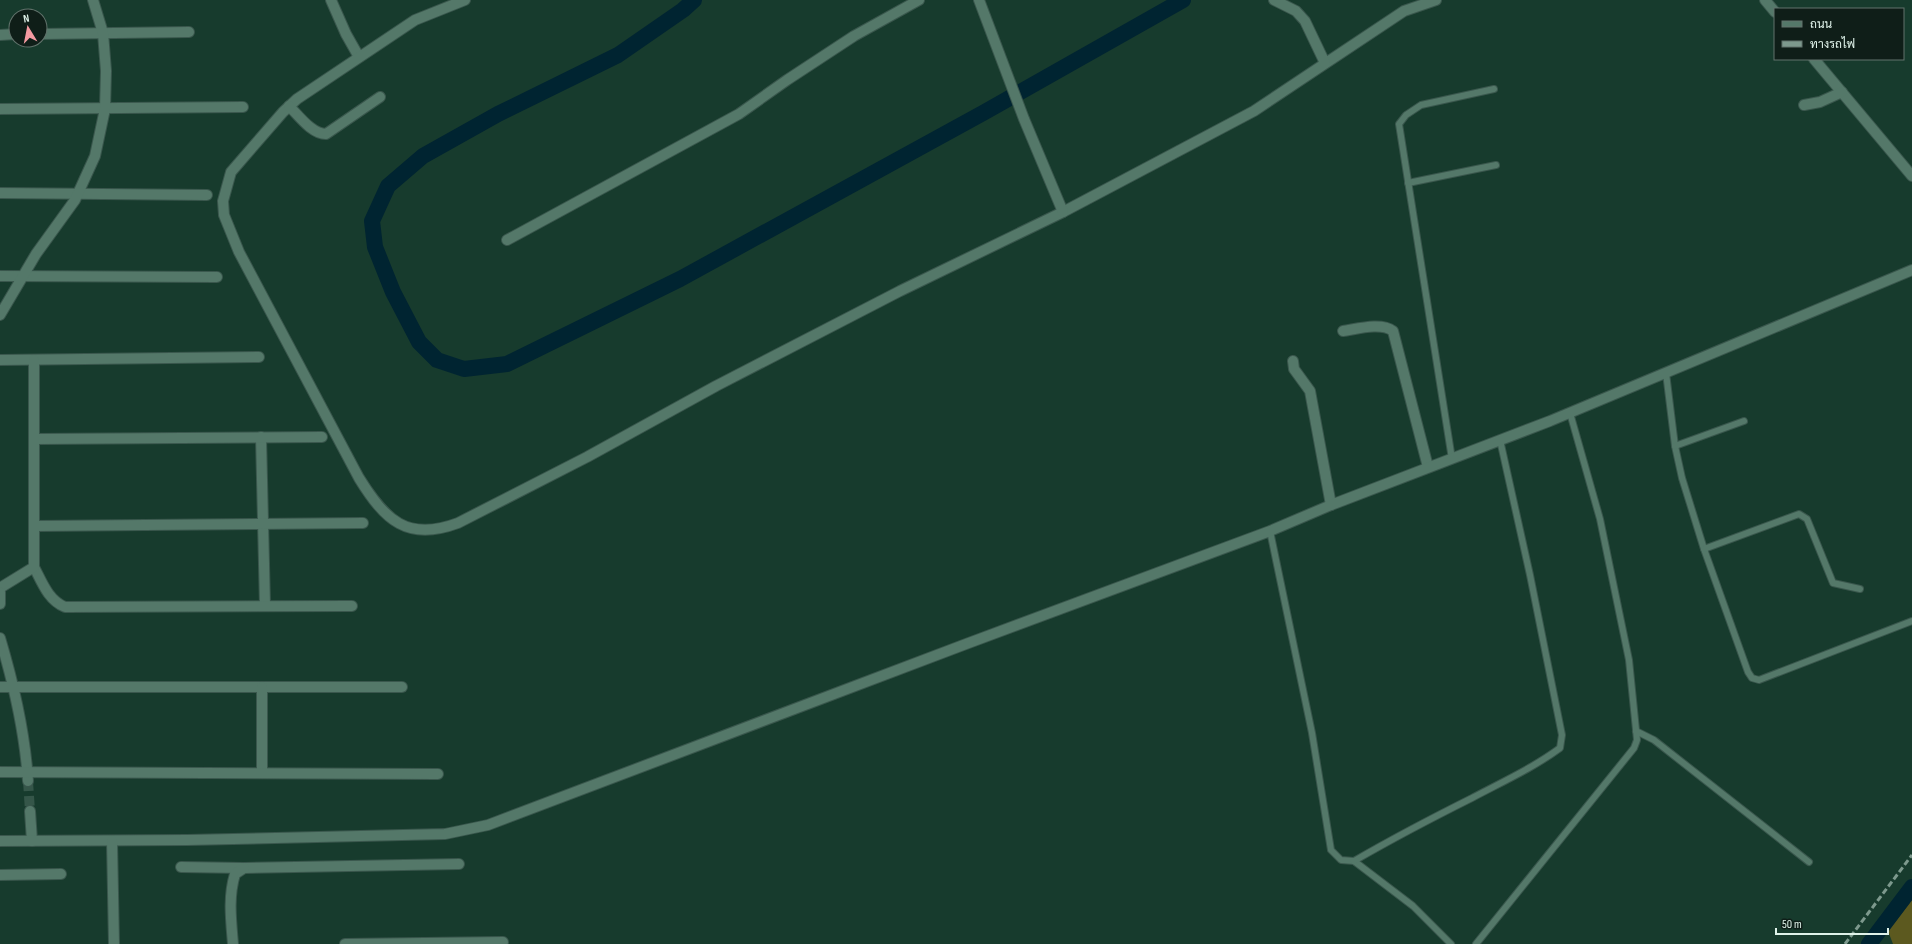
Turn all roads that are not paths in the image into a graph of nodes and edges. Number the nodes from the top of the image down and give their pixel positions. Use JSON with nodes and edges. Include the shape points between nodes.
{"nodes":[{"id":1,"x":93,"y":0,"type":"edge"},
{"id":2,"x":331,"y":0,"type":"edge"},
{"id":3,"x":465,"y":0,"type":"edge"},
{"id":4,"x":919,"y":0,"type":"edge"},
{"id":5,"x":979,"y":0,"type":"edge"},
{"id":6,"x":1274,"y":0,"type":"edge"},
{"id":7,"x":1436,"y":0,"type":"edge"},
{"id":8,"x":1765,"y":0,"type":"edge"},
{"id":9,"x":1774,"y":11,"type":"edge"},
{"id":10,"x":189,"y":32,"type":"dead end"},
{"id":11,"x":103,"y":33,"type":"junction"},
{"id":12,"x":48,"y":34,"type":"edge"},
{"id":13,"x":359,"y":57,"type":"junction"},
{"id":14,"x":1815,"y":60,"type":"edge"},
{"id":15,"x":1325,"y":63,"type":"junction"},
{"id":16,"x":1494,"y":89,"type":"dead end"},
{"id":17,"x":1842,"y":92,"type":"junction"},
{"id":18,"x":380,"y":97,"type":"dead end"},
{"id":19,"x":1804,"y":105,"type":"dead end"},
{"id":20,"x":289,"y":106,"type":"junction"},
{"id":21,"x":243,"y":107,"type":"dead end"},
{"id":22,"x":105,"y":109,"type":"junction"},
{"id":23,"x":0,"y":110,"type":"edge"},
{"id":24,"x":1496,"y":165,"type":"dead end"},
{"id":25,"x":1912,"y":176,"type":"edge"},
{"id":26,"x":1408,"y":183,"type":"junction"},
{"id":27,"x":0,"y":193,"type":"edge"},
{"id":28,"x":77,"y":193,"type":"junction"},
{"id":29,"x":207,"y":195,"type":"dead end"},
{"id":30,"x":1063,"y":212,"type":"junction"},
{"id":31,"x":507,"y":240,"type":"dead end"},
{"id":32,"x":1912,"y":270,"type":"edge"},
{"id":33,"x":0,"y":276,"type":"edge"},
{"id":34,"x":23,"y":276,"type":"junction"},
{"id":35,"x":216,"y":277,"type":"dead end"},
{"id":36,"x":0,"y":315,"type":"edge"},
{"id":37,"x":1343,"y":331,"type":"dead end"},
{"id":38,"x":259,"y":357,"type":"dead end"},
{"id":39,"x":0,"y":360,"type":"edge"},
{"id":40,"x":34,"y":360,"type":"junction"},
{"id":41,"x":1293,"y":361,"type":"dead end"},
{"id":42,"x":1666,"y":373,"type":"junction"},
{"id":43,"x":1570,"y":413,"type":"junction"},
{"id":44,"x":1744,"y":420,"type":"dead end"},
{"id":45,"x":322,"y":437,"type":"dead end"},
{"id":46,"x":261,"y":438,"type":"junction"},
{"id":47,"x":34,"y":439,"type":"junction"},
{"id":48,"x":1500,"y":440,"type":"junction"},
{"id":49,"x":1675,"y":446,"type":"junction"},
{"id":50,"x":1452,"y":458,"type":"junction"},
{"id":51,"x":1428,"y":467,"type":"junction"},
{"id":52,"x":1331,"y":505,"type":"junction"},
{"id":53,"x":263,"y":523,"type":"junction"},
{"id":54,"x":363,"y":523,"type":"dead end"},
{"id":55,"x":34,"y":526,"type":"junction"},
{"id":56,"x":1270,"y":531,"type":"junction"},
{"id":57,"x":1704,"y":549,"type":"junction"},
{"id":58,"x":34,"y":567,"type":"junction"},
{"id":59,"x":0,"y":588,"type":"edge"},
{"id":60,"x":1860,"y":589,"type":"dead end"},
{"id":61,"x":0,"y":592,"type":"edge"},
{"id":62,"x":0,"y":604,"type":"edge"},
{"id":63,"x":265,"y":606,"type":"junction"},
{"id":64,"x":352,"y":606,"type":"dead end"},
{"id":65,"x":1912,"y":620,"type":"edge"},
{"id":66,"x":0,"y":638,"type":"edge"},
{"id":67,"x":14,"y":686,"type":"junction"},
{"id":68,"x":0,"y":687,"type":"edge"},
{"id":69,"x":262,"y":687,"type":"junction"},
{"id":70,"x":402,"y":688,"type":"dead end"},
{"id":71,"x":1636,"y":731,"type":"junction"},
{"id":72,"x":0,"y":772,"type":"edge"},
{"id":73,"x":262,"y":773,"type":"junction"},
{"id":74,"x":438,"y":774,"type":"dead end"},
{"id":75,"x":28,"y":776,"type":"junction"},
{"id":76,"x":30,"y":811,"type":"tunnel mouth"},
{"id":77,"x":0,"y":841,"type":"edge"},
{"id":78,"x":32,"y":841,"type":"junction"},
{"id":79,"x":112,"y":841,"type":"junction"},
{"id":80,"x":1354,"y":862,"type":"junction"},
{"id":81,"x":1808,"y":862,"type":"dead end"},
{"id":82,"x":459,"y":864,"type":"dead end"},
{"id":83,"x":181,"y":867,"type":"dead end"},
{"id":84,"x":244,"y":868,"type":"junction"},
{"id":85,"x":62,"y":874,"type":"dead end"},
{"id":86,"x":0,"y":875,"type":"edge"},
{"id":87,"x":503,"y":942,"type":"dead end"},
{"id":88,"x":114,"y":944,"type":"edge"},
{"id":89,"x":234,"y":944,"type":"edge"},
{"id":90,"x":345,"y":944,"type":"edge"},
{"id":91,"x":1450,"y":944,"type":"edge"},
{"id":92,"x":1476,"y":944,"type":"edge"}],
"edges":[{"from":1,"to":11,"type":"street"},
{"from":2,"to":13,"type":"street"},
{"from":3,"to":13,"type":"street","via":[[415,20]]},
{"from":4,"to":31,"type":"street","via":[[854,36],[739,114]]},
{"from":5,"to":30,"type":"street"},
{"from":6,"to":15,"type":"street","via":[[1296,11],[1305,21]]},
{"from":7,"to":15,"type":"street","via":[[1404,11]]},
{"from":8,"to":9,"type":"street"},
{"from":10,"to":11,"type":"street"},
{"from":11,"to":12,"type":"street"},
{"from":11,"to":22,"type":"street"},
{"from":13,"to":20,"type":"street"},
{"from":14,"to":17,"type":"street"},
{"from":15,"to":30,"type":"street","via":[[1254,110]]},
{"from":16,"to":26,"type":"lane","via":[[1421,105],[1406,115],[1399,124]]},
{"from":17,"to":19,"type":"street","via":[[1825,101]]},
{"from":17,"to":25,"type":"street"},
{"from":18,"to":20,"type":"street","via":[[326,134],[316,131]]},
{"from":20,"to":30,"type":"street","via":[[231,172],[223,201],[224,215],[239,252],[374,502],[400,524],[428,531],[458,524],[737,375],[900,291]]},
{"from":21,"to":22,"type":"street"},
{"from":22,"to":23,"type":"street"},
{"from":22,"to":28,"type":"street","via":[[95,156]]},
{"from":24,"to":26,"type":"lane"},
{"from":26,"to":50,"type":"lane"},
{"from":27,"to":28,"type":"street"},
{"from":28,"to":29,"type":"street"},
{"from":28,"to":34,"type":"street","via":[[75,200]]},
{"from":32,"to":42,"type":"street"},
{"from":33,"to":34,"type":"street"},
{"from":34,"to":35,"type":"street"},
{"from":34,"to":36,"type":"street"},
{"from":37,"to":51,"type":"street","via":[[1375,327],[1389,328],[1393,331]]},
{"from":38,"to":40,"type":"street"},
{"from":39,"to":40,"type":"street"},
{"from":40,"to":47,"type":"street"},
{"from":41,"to":52,"type":"street","via":[[1294,369],[1310,391]]},
{"from":42,"to":43,"type":"street"},
{"from":42,"to":49,"type":"lane"},
{"from":43,"to":48,"type":"street"},
{"from":43,"to":71,"type":"lane","via":[[1600,519],[1629,660]]},
{"from":44,"to":49,"type":"lane"},
{"from":45,"to":46,"type":"street"},
{"from":46,"to":47,"type":"street"},
{"from":46,"to":53,"type":"street"},
{"from":47,"to":55,"type":"street"},
{"from":48,"to":50,"type":"street"},
{"from":48,"to":80,"type":"lane","via":[[1562,735],[1560,748],[1545,759],[1392,839]]},
{"from":49,"to":57,"type":"lane"},
{"from":50,"to":51,"type":"street"},
{"from":51,"to":52,"type":"street"},
{"from":52,"to":56,"type":"street"},
{"from":53,"to":54,"type":"street"},
{"from":53,"to":55,"type":"street"},
{"from":53,"to":63,"type":"street"},
{"from":55,"to":58,"type":"street"},
{"from":56,"to":79,"type":"street","via":[[488,825],[445,834]]},
{"from":56,"to":80,"type":"lane","via":[[1312,732],[1331,850],[1341,860]]},
{"from":57,"to":60,"type":"lane","via":[[1799,514],[1807,519],[1833,583]]},
{"from":57,"to":65,"type":"lane","via":[[1752,678],[1759,680]]},
{"from":58,"to":59,"type":"street"},
{"from":58,"to":63,"type":"street","via":[[52,599],[65,607]]},
{"from":61,"to":62,"type":"street"},
{"from":63,"to":64,"type":"street"},
{"from":66,"to":67,"type":"street"},
{"from":67,"to":68,"type":"street"},
{"from":67,"to":69,"type":"street"},
{"from":67,"to":75,"type":"street","via":[[24,737]]},
{"from":69,"to":70,"type":"street"},
{"from":69,"to":73,"type":"street"},
{"from":71,"to":81,"type":"lane","via":[[1654,740]]},
{"from":71,"to":92,"type":"lane","via":[[1637,740],[1634,748]]},
{"from":72,"to":75,"type":"street"},
{"from":73,"to":74,"type":"street"},
{"from":73,"to":75,"type":"street"},
{"from":76,"to":78,"type":"street"},
{"from":77,"to":78,"type":"street"},
{"from":78,"to":79,"type":"street"},
{"from":79,"to":88,"type":"street"},
{"from":80,"to":91,"type":"lane","via":[[1413,906]]},
{"from":82,"to":84,"type":"street"},
{"from":83,"to":84,"type":"street"},
{"from":84,"to":89,"type":"street","via":[[235,874],[231,889],[230,910]]},
{"from":85,"to":86,"type":"street"},
{"from":87,"to":90,"type":"street"}]}
